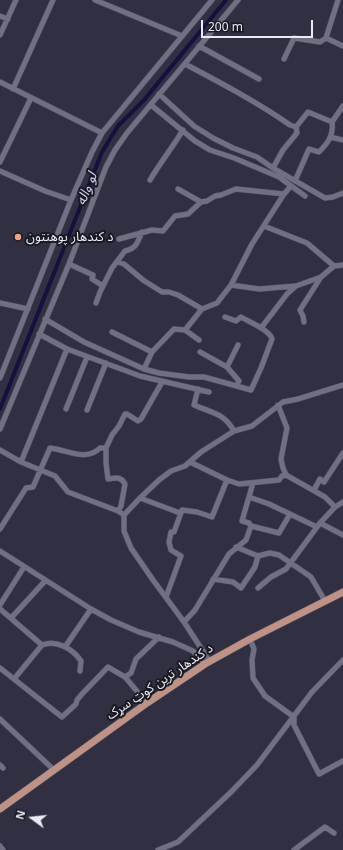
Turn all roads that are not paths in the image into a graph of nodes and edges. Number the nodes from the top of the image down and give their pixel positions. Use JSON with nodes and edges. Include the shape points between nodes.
{"nodes":[{"id":1,"x":16,"y":0,"type":"edge"},
{"id":2,"x":53,"y":0,"type":"edge"},
{"id":3,"x":95,"y":0,"type":"edge"},
{"id":4,"x":212,"y":0,"type":"edge"},
{"id":5,"x":238,"y":0,"type":"edge"},
{"id":6,"x":338,"y":0,"type":"edge"},
{"id":7,"x":0,"y":16,"type":"edge"},
{"id":8,"x":8,"y":18,"type":"junction"},
{"id":9,"x":0,"y":35,"type":"edge"},
{"id":10,"x":182,"y":36,"type":"junction"},
{"id":11,"x":326,"y":38,"type":"junction"},
{"id":12,"x":200,"y":46,"type":"junction"},
{"id":13,"x":343,"y":46,"type":"edge"},
{"id":14,"x":284,"y":59,"type":"dead end"},
{"id":15,"x":184,"y":64,"type":"junction"},
{"id":16,"x":259,"y":79,"type":"dead end"},
{"id":17,"x":0,"y":82,"type":"edge"},
{"id":18,"x":13,"y":89,"type":"junction"},
{"id":19,"x":159,"y":94,"type":"junction"},
{"id":20,"x":31,"y":98,"type":"junction"},
{"id":21,"x":151,"y":105,"type":"junction"},
{"id":22,"x":343,"y":106,"type":"edge"},
{"id":23,"x":332,"y":122,"type":"junction"},
{"id":24,"x":296,"y":127,"type":"junction"},
{"id":25,"x":183,"y":130,"type":"junction"},
{"id":26,"x":102,"y":133,"type":"junction"},
{"id":27,"x":330,"y":137,"type":"junction"},
{"id":28,"x":343,"y":140,"type":"edge"},
{"id":29,"x":0,"y":162,"type":"edge"},
{"id":30,"x":273,"y":168,"type":"junction"},
{"id":31,"x":0,"y":171,"type":"edge"},
{"id":32,"x":150,"y":180,"type":"dead end"},
{"id":33,"x":295,"y":181,"type":"junction"},
{"id":34,"x":291,"y":186,"type":"junction"},
{"id":35,"x":178,"y":189,"type":"dead end"},
{"id":36,"x":343,"y":193,"type":"edge"},
{"id":37,"x":284,"y":194,"type":"junction"},
{"id":38,"x":305,"y":196,"type":"dead end"},
{"id":39,"x":71,"y":200,"type":"junction"},
{"id":40,"x":201,"y":202,"type":"junction"},
{"id":41,"x":264,"y":226,"type":"junction"},
{"id":42,"x":142,"y":232,"type":"junction"},
{"id":43,"x":119,"y":239,"type":"dead end"},
{"id":44,"x":118,"y":262,"type":"junction"},
{"id":45,"x":69,"y":264,"type":"junction"},
{"id":46,"x":343,"y":265,"type":"edge"},
{"id":47,"x":334,"y":266,"type":"junction"},
{"id":48,"x":321,"y":277,"type":"junction"},
{"id":49,"x":231,"y":285,"type":"junction"},
{"id":50,"x":103,"y":286,"type":"junction"},
{"id":51,"x":296,"y":286,"type":"junction"},
{"id":52,"x":0,"y":303,"type":"edge"},
{"id":53,"x":96,"y":303,"type":"dead end"},
{"id":54,"x":28,"y":309,"type":"junction"},
{"id":55,"x":202,"y":309,"type":"junction"},
{"id":56,"x":224,"y":317,"type":"dead end"},
{"id":57,"x":45,"y":319,"type":"junction"},
{"id":58,"x":304,"y":322,"type":"dead end"},
{"id":59,"x":262,"y":328,"type":"junction"},
{"id":60,"x":185,"y":330,"type":"junction"},
{"id":61,"x":112,"y":332,"type":"dead end"},
{"id":62,"x":39,"y":334,"type":"junction"},
{"id":63,"x":199,"y":340,"type":"dead end"},
{"id":64,"x":238,"y":345,"type":"dead end"},
{"id":65,"x":67,"y":349,"type":"junction"},
{"id":66,"x":152,"y":352,"type":"junction"},
{"id":67,"x":200,"y":352,"type":"dead end"},
{"id":68,"x":87,"y":357,"type":"junction"},
{"id":69,"x":106,"y":363,"type":"junction"},
{"id":70,"x":227,"y":367,"type":"junction"},
{"id":71,"x":144,"y":369,"type":"junction"},
{"id":72,"x":0,"y":378,"type":"edge"},
{"id":73,"x":162,"y":382,"type":"junction"},
{"id":74,"x":343,"y":385,"type":"edge"},
{"id":75,"x":236,"y":386,"type":"junction"},
{"id":76,"x":198,"y":390,"type":"junction"},
{"id":77,"x":210,"y":392,"type":"dead end"},
{"id":78,"x":278,"y":405,"type":"junction"},
{"id":79,"x":66,"y":409,"type":"dead end"},
{"id":80,"x":87,"y":410,"type":"dead end"},
{"id":81,"x":0,"y":429,"type":"edge"},
{"id":82,"x":234,"y":431,"type":"junction"},
{"id":83,"x":106,"y":448,"type":"junction"},
{"id":84,"x":0,"y":450,"type":"edge"},
{"id":85,"x":343,"y":453,"type":"edge"},
{"id":86,"x":21,"y":462,"type":"junction"},
{"id":87,"x":190,"y":462,"type":"junction"},
{"id":88,"x":40,"y":470,"type":"junction"},
{"id":89,"x":284,"y":475,"type":"junction"},
{"id":90,"x":227,"y":480,"type":"junction"},
{"id":91,"x":253,"y":483,"type":"junction"},
{"id":92,"x":314,"y":490,"type":"junction"},
{"id":93,"x":249,"y":497,"type":"junction"},
{"id":94,"x":140,"y":498,"type":"junction"},
{"id":95,"x":343,"y":502,"type":"edge"},
{"id":96,"x":335,"y":507,"type":"junction"},
{"id":97,"x":118,"y":511,"type":"junction"},
{"id":98,"x":180,"y":514,"type":"junction"},
{"id":99,"x":290,"y":514,"type":"junction"},
{"id":100,"x":124,"y":515,"type":"junction"},
{"id":101,"x":319,"y":525,"type":"junction"},
{"id":102,"x":251,"y":526,"type":"junction"},
{"id":103,"x":0,"y":529,"type":"edge"},
{"id":104,"x":343,"y":536,"type":"edge"},
{"id":105,"x":236,"y":547,"type":"junction"},
{"id":106,"x":0,"y":551,"type":"edge"},
{"id":107,"x":258,"y":556,"type":"junction"},
{"id":108,"x":291,"y":562,"type":"junction"},
{"id":109,"x":24,"y":567,"type":"junction"},
{"id":110,"x":213,"y":579,"type":"junction"},
{"id":111,"x":45,"y":580,"type":"junction"},
{"id":112,"x":258,"y":588,"type":"dead end"},
{"id":113,"x":343,"y":592,"type":"edge"},
{"id":114,"x":166,"y":597,"type":"junction"},
{"id":115,"x":325,"y":601,"type":"junction"},
{"id":116,"x":0,"y":605,"type":"edge"},
{"id":117,"x":0,"y":609,"type":"edge"},
{"id":118,"x":91,"y":609,"type":"junction"},
{"id":119,"x":11,"y":618,"type":"junction"},
{"id":120,"x":184,"y":622,"type":"junction"},
{"id":121,"x":159,"y":637,"type":"junction"},
{"id":122,"x":250,"y":639,"type":"junction"},
{"id":123,"x":42,"y":645,"type":"junction"},
{"id":124,"x":65,"y":646,"type":"junction"},
{"id":125,"x":343,"y":660,"type":"edge"},
{"id":126,"x":207,"y":663,"type":"junction"},
{"id":127,"x":0,"y":668,"type":"edge"},
{"id":128,"x":80,"y":671,"type":"dead end"},
{"id":129,"x":125,"y":677,"type":"junction"},
{"id":130,"x":14,"y":679,"type":"junction"},
{"id":131,"x":147,"y":703,"type":"junction"},
{"id":132,"x":294,"y":717,"type":"junction"},
{"id":133,"x":0,"y":719,"type":"edge"},
{"id":134,"x":343,"y":761,"type":"edge"},
{"id":135,"x":54,"y":770,"type":"junction"},
{"id":136,"x":0,"y":809,"type":"edge"},
{"id":137,"x":334,"y":833,"type":"dead end"},
{"id":138,"x":0,"y":846,"type":"edge"},
{"id":139,"x":3,"y":850,"type":"edge"},
{"id":140,"x":158,"y":850,"type":"edge"},
{"id":141,"x":294,"y":850,"type":"edge"}],
"edges":[{"from":1,"to":8,"type":"street"},
{"from":2,"to":18,"type":"street"},
{"from":3,"to":10,"type":"street"},
{"from":4,"to":10,"type":"street"},
{"from":5,"to":12,"type":"street"},
{"from":6,"to":11,"type":"street"},
{"from":7,"to":8,"type":"street"},
{"from":8,"to":9,"type":"street"},
{"from":10,"to":26,"type":"street"},
{"from":11,"to":13,"type":"street"},
{"from":11,"to":14,"type":"street","via":[[320,42],[294,38]]},
{"from":12,"to":15,"type":"street"},
{"from":12,"to":16,"type":"street"},
{"from":15,"to":19,"type":"street"},
{"from":15,"to":24,"type":"street"},
{"from":17,"to":18,"type":"street"},
{"from":18,"to":20,"type":"street"},
{"from":19,"to":21,"type":"street"},
{"from":19,"to":30,"type":"street","via":[[194,126],[233,148],[257,156]]},
{"from":20,"to":26,"type":"street"},
{"from":20,"to":29,"type":"street"},
{"from":21,"to":25,"type":"street"},
{"from":21,"to":45,"type":"street","via":[[126,133],[109,161]]},
{"from":22,"to":23,"type":"street"},
{"from":23,"to":24,"type":"street","via":[[308,112]]},
{"from":23,"to":27,"type":"street","via":[[333,130]]},
{"from":24,"to":30,"type":"street","via":[[297,133]]},
{"from":25,"to":32,"type":"street"},
{"from":25,"to":34,"type":"street","via":[[210,150],[279,177]]},
{"from":26,"to":39,"type":"street"},
{"from":27,"to":28,"type":"street"},
{"from":27,"to":33,"type":"street","via":[[319,152],[309,149]]},
{"from":30,"to":33,"type":"street"},
{"from":31,"to":39,"type":"street"},
{"from":33,"to":36,"type":"street","via":[[325,198]]},
{"from":34,"to":37,"type":"street"},
{"from":34,"to":38,"type":"street"},
{"from":35,"to":40,"type":"street"},
{"from":37,"to":40,"type":"street","via":[[236,189]]},
{"from":37,"to":41,"type":"street"},
{"from":39,"to":54,"type":"street"},
{"from":40,"to":42,"type":"street","via":[[188,214],[173,217],[163,231]]},
{"from":41,"to":47,"type":"street","via":[[307,243]]},
{"from":41,"to":49,"type":"street"},
{"from":42,"to":43,"type":"street"},
{"from":42,"to":44,"type":"street","via":[[136,246],[125,251]]},
{"from":44,"to":50,"type":"street"},
{"from":44,"to":55,"type":"street","via":[[162,292],[178,295]]},
{"from":45,"to":50,"type":"street","via":[[93,275],[92,279]]},
{"from":45,"to":57,"type":"street"},
{"from":46,"to":47,"type":"street"},
{"from":47,"to":48,"type":"street"},
{"from":48,"to":51,"type":"street"},
{"from":48,"to":58,"type":"street","via":[[300,310]]},
{"from":49,"to":51,"type":"street","via":[[259,289]]},
{"from":49,"to":55,"type":"street","via":[[217,303]]},
{"from":50,"to":53,"type":"street"},
{"from":51,"to":59,"type":"street"},
{"from":52,"to":54,"type":"street"},
{"from":54,"to":72,"type":"street"},
{"from":55,"to":60,"type":"street"},
{"from":56,"to":59,"type":"street","via":[[236,321],[241,317]]},
{"from":57,"to":62,"type":"street"},
{"from":57,"to":71,"type":"street","via":[[84,342]]},
{"from":59,"to":75,"type":"street","via":[[272,337],[261,368],[251,390]]},
{"from":60,"to":63,"type":"street"},
{"from":60,"to":66,"type":"street","via":[[174,329]]},
{"from":61,"to":66,"type":"street"},
{"from":62,"to":65,"type":"street"},
{"from":62,"to":81,"type":"street"},
{"from":64,"to":70,"type":"street"},
{"from":65,"to":68,"type":"street"},
{"from":65,"to":86,"type":"street"},
{"from":66,"to":71,"type":"street"},
{"from":67,"to":70,"type":"street"},
{"from":68,"to":69,"type":"street"},
{"from":68,"to":79,"type":"street"},
{"from":69,"to":73,"type":"street"},
{"from":69,"to":80,"type":"street"},
{"from":70,"to":75,"type":"street","via":[[238,381]]},
{"from":71,"to":75,"type":"street","via":[[204,377]]},
{"from":73,"to":76,"type":"street"},
{"from":73,"to":83,"type":"street","via":[[141,419],[138,421],[125,414]]},
{"from":74,"to":78,"type":"street"},
{"from":76,"to":77,"type":"street"},
{"from":76,"to":82,"type":"street","via":[[194,406],[222,417]]},
{"from":78,"to":82,"type":"street","via":[[252,426]]},
{"from":78,"to":89,"type":"street","via":[[287,428],[282,459]]},
{"from":82,"to":87,"type":"street"},
{"from":83,"to":88,"type":"street","via":[[84,455],[50,448]]},
{"from":83,"to":97,"type":"street","via":[[108,479],[117,477],[125,484]]},
{"from":84,"to":86,"type":"street"},
{"from":85,"to":92,"type":"street","via":[[324,482],[320,479]]},
{"from":86,"to":88,"type":"street"},
{"from":87,"to":90,"type":"street"},
{"from":87,"to":94,"type":"street","via":[[171,471]]},
{"from":88,"to":97,"type":"street","via":[[55,476],[68,492]]},
{"from":88,"to":103,"type":"street","via":[[34,488],[26,488]]},
{"from":89,"to":91,"type":"street","via":[[279,480]]},
{"from":89,"to":92,"type":"street"},
{"from":90,"to":91,"type":"street","via":[[239,484]]},
{"from":90,"to":98,"type":"street","via":[[212,517],[182,510]]},
{"from":91,"to":93,"type":"street"},
{"from":92,"to":96,"type":"street","via":[[326,497]]},
{"from":93,"to":99,"type":"street"},
{"from":93,"to":102,"type":"street","via":[[242,521]]},
{"from":94,"to":98,"type":"street"},
{"from":94,"to":100,"type":"street"},
{"from":95,"to":96,"type":"street"},
{"from":96,"to":101,"type":"street"},
{"from":97,"to":100,"type":"street"},
{"from":98,"to":114,"type":"street","via":[[169,542],[171,550],[181,556]]},
{"from":99,"to":101,"type":"street"},
{"from":99,"to":102,"type":"street","via":[[279,534]]},
{"from":100,"to":114,"type":"street","via":[[124,531],[131,548]]},
{"from":101,"to":104,"type":"street"},
{"from":101,"to":108,"type":"street"},
{"from":102,"to":105,"type":"street","via":[[246,540]]},
{"from":105,"to":107,"type":"street"},
{"from":105,"to":110,"type":"street"},
{"from":106,"to":109,"type":"street"},
{"from":107,"to":108,"type":"street","via":[[270,553]]},
{"from":107,"to":110,"type":"street","via":[[255,567],[241,588],[233,582]]},
{"from":108,"to":112,"type":"street","via":[[286,569]]},
{"from":108,"to":115,"type":"street","via":[[311,577]]},
{"from":109,"to":111,"type":"street"},
{"from":109,"to":116,"type":"street"},
{"from":110,"to":120,"type":"street","via":[[195,610]]},
{"from":111,"to":118,"type":"street"},
{"from":111,"to":119,"type":"street"},
{"from":113,"to":115,"type":"main road","name":"د کندهار ترين کوټ سړک"},
{"from":114,"to":120,"type":"street"},
{"from":115,"to":122,"type":"main road","name":"د کندهار ترين کوټ سړک"},
{"from":117,"to":119,"type":"street"},
{"from":118,"to":121,"type":"street","via":[[139,632]]},
{"from":118,"to":124,"type":"street"},
{"from":119,"to":123,"type":"street"},
{"from":120,"to":126,"type":"street"},
{"from":121,"to":126,"type":"street","via":[[193,651]]},
{"from":121,"to":129,"type":"street","via":[[136,659],[131,673]]},
{"from":122,"to":126,"type":"main road","name":"د کندهار ترين کوټ سړک"},
{"from":122,"to":132,"type":"street","via":[[254,649],[254,678],[266,696]]},
{"from":123,"to":124,"type":"street","via":[[53,642]]},
{"from":123,"to":130,"type":"street"},
{"from":124,"to":128,"type":"street","via":[[82,661]]},
{"from":125,"to":132,"type":"street","via":[[312,692]]},
{"from":126,"to":131,"type":"main road","name":"د کندهار ترين کوټ سړک"},
{"from":127,"to":130,"type":"street"},
{"from":129,"to":130,"type":"street","via":[[108,667],[62,717]]},
{"from":129,"to":131,"type":"street"},
{"from":131,"to":135,"type":"main road","name":"د کندهار ترين کوټ سړک"},
{"from":132,"to":134,"type":"street","via":[[294,724],[319,774]]},
{"from":132,"to":140,"type":"street","via":[[257,765],[231,792],[178,842]]},
{"from":133,"to":135,"type":"street"},
{"from":135,"to":136,"type":"main road","name":"د کندهار ترين کوټ سړک"},
{"from":137,"to":141,"type":"street","via":[[325,827]]},
{"from":138,"to":139,"type":"street"}]}
